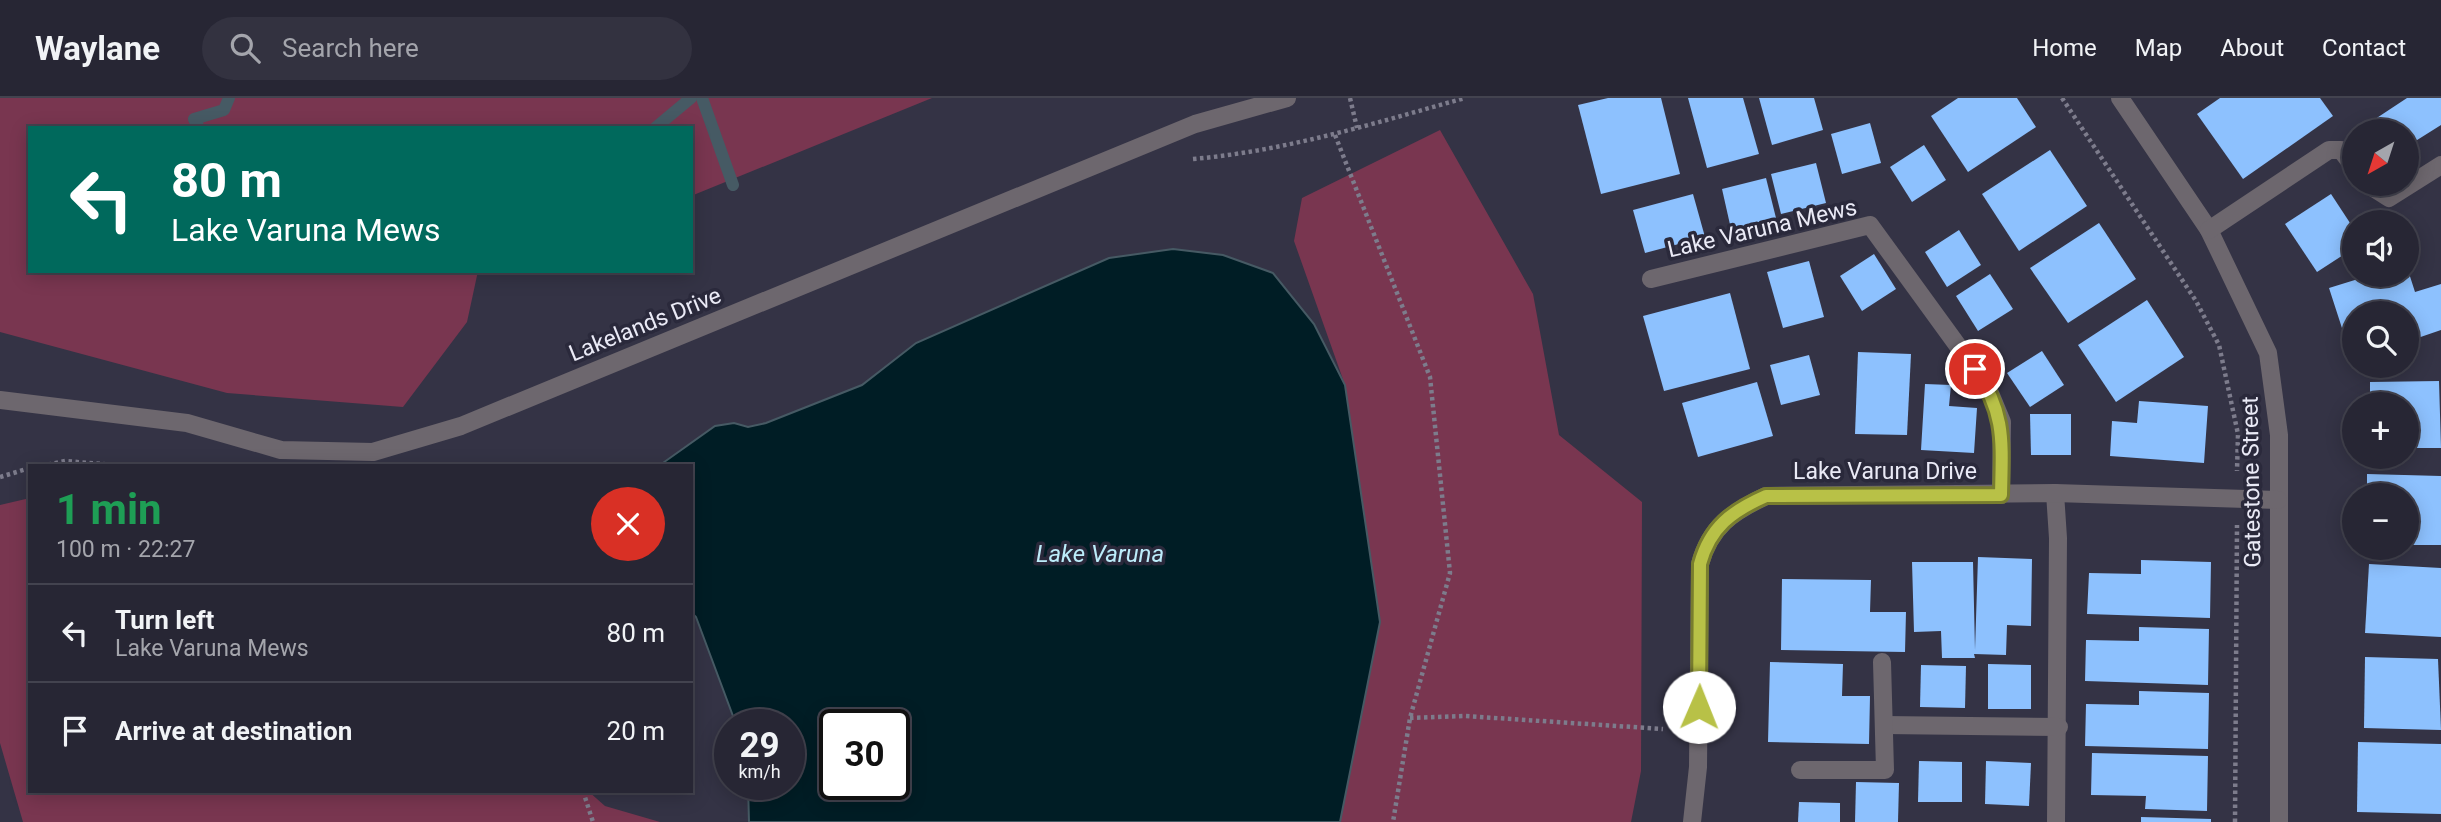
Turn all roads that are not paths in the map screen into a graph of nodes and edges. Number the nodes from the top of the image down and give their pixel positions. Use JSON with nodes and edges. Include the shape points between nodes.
{"nodes":[{"id":1,"x":1287,"y":98,"type":"edge"},
{"id":2,"x":2120,"y":98,"type":"edge"},
{"id":3,"x":2342,"y":151,"type":"edge"},
{"id":4,"x":2441,"y":165,"type":"edge"},
{"id":5,"x":2419,"y":179,"type":"edge"},
{"id":6,"x":2209,"y":230,"type":"junction"},
{"id":7,"x":1651,"y":279,"type":"dead end"},
{"id":8,"x":0,"y":400,"type":"edge"},
{"id":9,"x":2055,"y":493,"type":"junction"},
{"id":10,"x":2001,"y":495,"type":"junction"},
{"id":11,"x":2278,"y":500,"type":"junction"},
{"id":12,"x":1882,"y":662,"type":"dead end"},
{"id":13,"x":1884,"y":725,"type":"junction"},
{"id":14,"x":2059,"y":727,"type":"junction"},
{"id":15,"x":1800,"y":770,"type":"dead end"},
{"id":16,"x":1692,"y":822,"type":"edge"},
{"id":17,"x":2056,"y":822,"type":"edge"},
{"id":18,"x":2279,"y":822,"type":"edge"}],
"edges":[{"from":1,"to":8,"type":"street","name":"Lakelands Drive","via":[[1195,124],[461,426],[373,452],[281,450],[187,423]]},
{"from":2,"to":6,"type":"street","name":"Gatestone Street"},
{"from":3,"to":6,"type":"street","via":[[2329,150]]},
{"from":4,"to":5,"type":"street"},
{"from":6,"to":11,"type":"street","name":"Gatestone Street","via":[[2268,353],[2279,435]]},
{"from":7,"to":10,"type":"street","name":"Lake Varuna Mews","via":[[1870,225],[1987,386],[2001,422]]},
{"from":9,"to":10,"type":"street","name":"Lake Varuna Drive"},
{"from":9,"to":11,"type":"street","name":"Lake Varuna Drive"},
{"from":9,"to":14,"type":"street"},
{"from":10,"to":16,"type":"street","name":"Lake Varuna Drive","via":[[1766,496],[1739,508],[1719,525],[1700,564],[1698,766]]},
{"from":11,"to":18,"type":"street","name":"Gatestone Street"},
{"from":12,"to":13,"type":"street"},
{"from":13,"to":14,"type":"street"},
{"from":13,"to":15,"type":"street","via":[[1885,770]]},
{"from":14,"to":17,"type":"street"}]}
